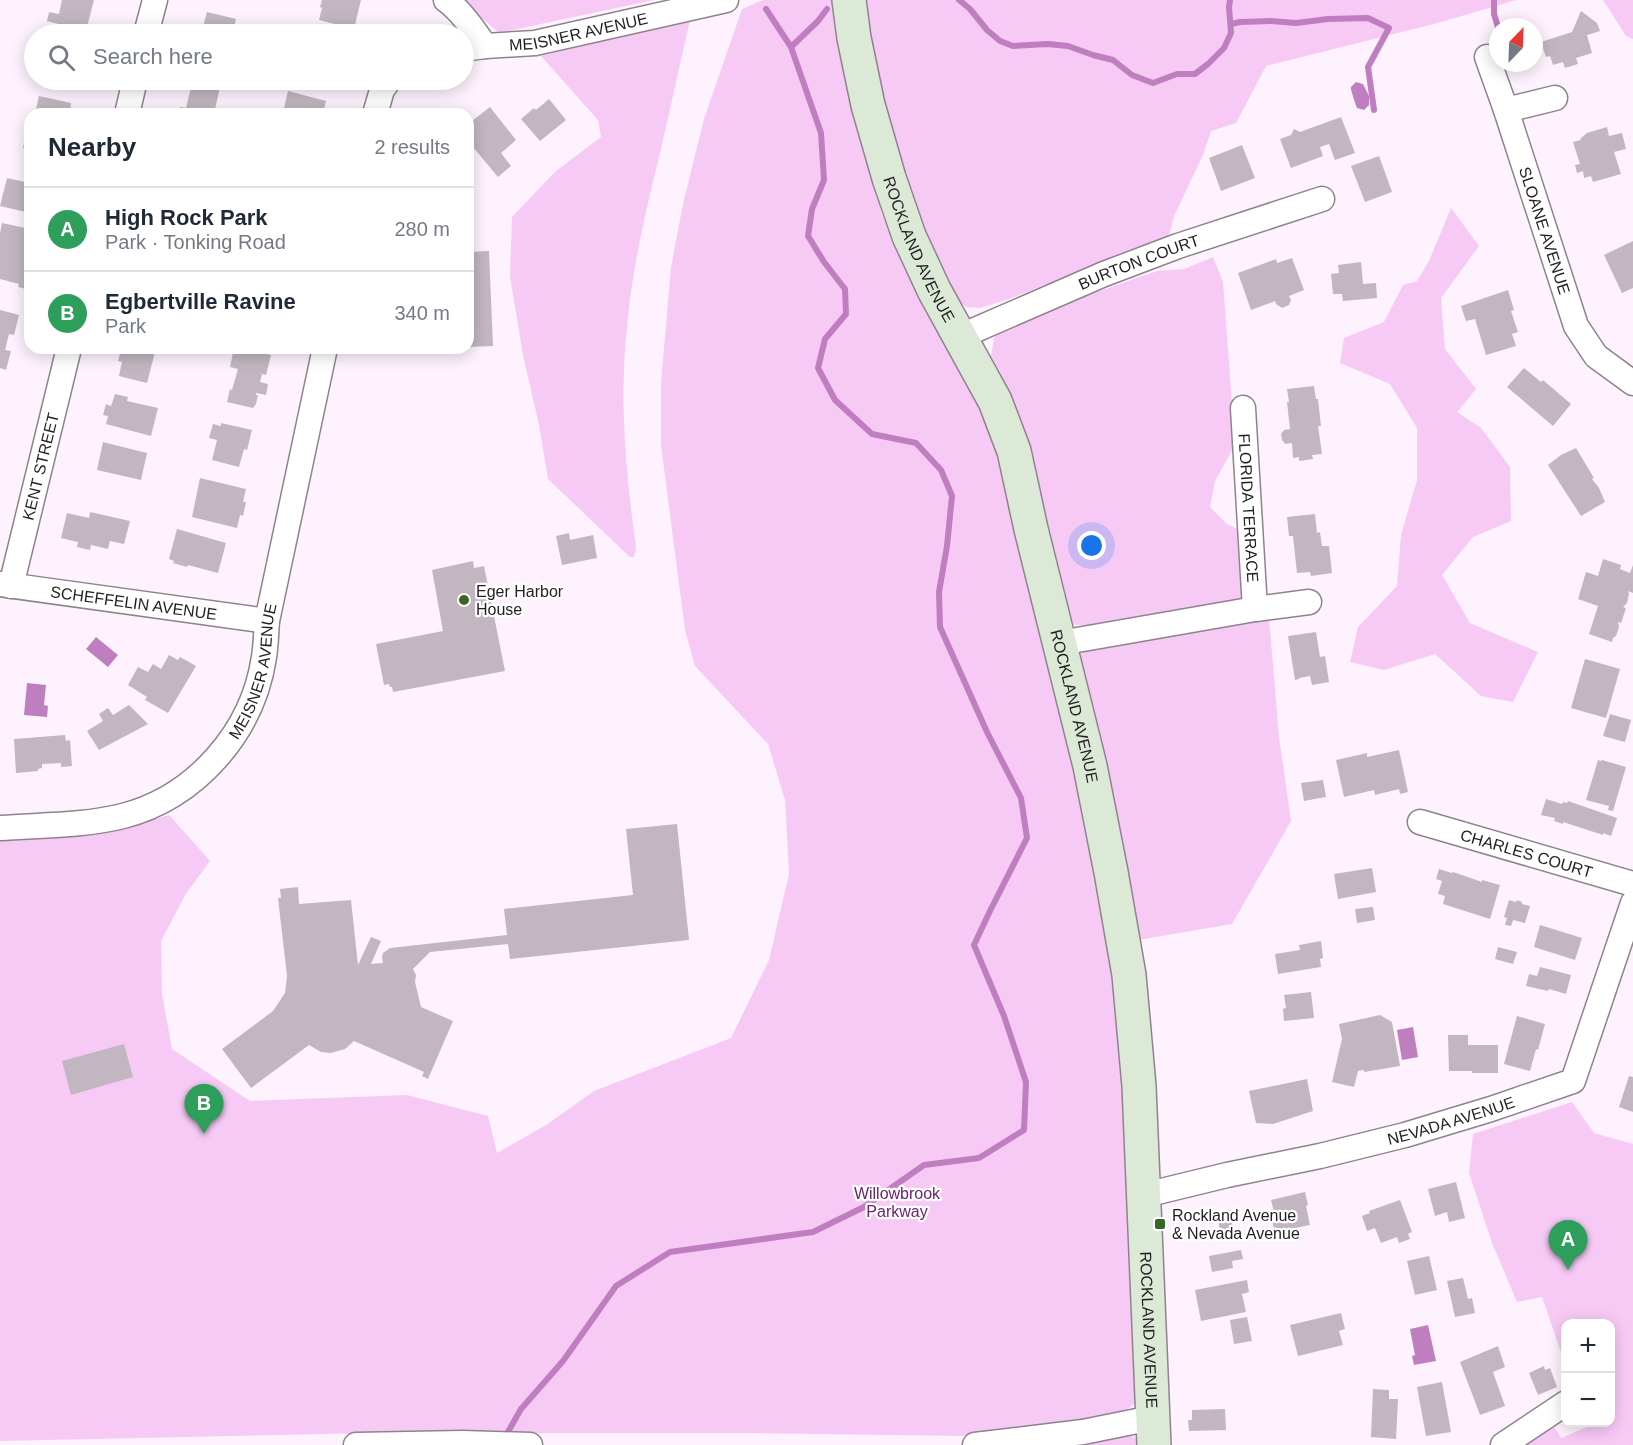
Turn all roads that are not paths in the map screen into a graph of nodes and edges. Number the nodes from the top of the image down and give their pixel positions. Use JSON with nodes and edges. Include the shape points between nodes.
{"nodes":[{"id":1,"x":155,"y":0,"type":"edge"},
{"id":2,"x":446,"y":0,"type":"edge"},
{"id":3,"x":726,"y":0,"type":"edge"},
{"id":4,"x":849,"y":0,"type":"edge"},
{"id":5,"x":149,"y":24,"type":"edge"},
{"id":6,"x":470,"y":24,"type":"edge"},
{"id":7,"x":474,"y":48,"type":"edge"},
{"id":8,"x":1487,"y":57,"type":"dead end"},
{"id":9,"x":133,"y":90,"type":"edge"},
{"id":10,"x":382,"y":90,"type":"edge"},
{"id":11,"x":1555,"y":98,"type":"dead end"},
{"id":12,"x":128,"y":108,"type":"edge"},
{"id":13,"x":377,"y":108,"type":"edge"},
{"id":14,"x":1506,"y":110,"type":"junction"},
{"id":15,"x":1322,"y":199,"type":"dead end"},
{"id":16,"x":959,"y":337,"type":"junction"},
{"id":17,"x":67,"y":354,"type":"edge"},
{"id":18,"x":324,"y":354,"type":"edge"},
{"id":19,"x":1633,"y":383,"type":"edge"},
{"id":20,"x":1244,"y":408,"type":"dead end"},
{"id":21,"x":5,"y":585,"type":"edge"},
{"id":22,"x":1309,"y":603,"type":"dead end"},
{"id":23,"x":1255,"y":609,"type":"junction"},
{"id":24,"x":267,"y":621,"type":"junction"},
{"id":25,"x":1060,"y":643,"type":"junction"},
{"id":26,"x":1420,"y":822,"type":"dead end"},
{"id":27,"x":0,"y":828,"type":"edge"},
{"id":28,"x":1633,"y":884,"type":"edge"},
{"id":29,"x":1633,"y":903,"type":"edge"},
{"id":30,"x":1145,"y":1195,"type":"junction"},
{"id":31,"x":1561,"y":1406,"type":"edge"},
{"id":32,"x":1153,"y":1432,"type":"edge"},
{"id":33,"x":356,"y":1445,"type":"edge"},
{"id":34,"x":512,"y":1445,"type":"edge"},
{"id":35,"x":530,"y":1445,"type":"edge"},
{"id":36,"x":975,"y":1445,"type":"edge"},
{"id":37,"x":1503,"y":1445,"type":"edge"}],
"edges":[{"from":1,"to":5,"type":"street"},
{"from":2,"to":6,"type":"street"},
{"from":3,"to":7,"type":"street","name":"MEISNER AVENUE","via":[[535,43]]},
{"from":4,"to":16,"type":"street","name":"ROCKLAND AVENUE","via":[[868,105],[889,178],[914,247]]},
{"from":8,"to":14,"type":"street","name":"SLOANE AVENUE"},
{"from":9,"to":12,"type":"street"},
{"from":10,"to":13,"type":"street"},
{"from":11,"to":14,"type":"street"},
{"from":14,"to":19,"type":"street","name":"SLOANE AVENUE","via":[[1576,326],[1596,356]]},
{"from":15,"to":16,"type":"street","name":"BURTON COURT","via":[[1104,273]]},
{"from":16,"to":25,"type":"street","name":"ROCKLAND AVENUE","via":[[995,400],[1014,451]]},
{"from":17,"to":21,"type":"street","name":"KENT STREET"},
{"from":18,"to":24,"type":"street","name":"MEISNER AVENUE"},
{"from":20,"to":23,"type":"street","name":"FLORIDA TERRACE"},
{"from":21,"to":24,"type":"street","name":"SCHEFFELIN AVENUE"},
{"from":22,"to":23,"type":"street"},
{"from":23,"to":25,"type":"street"},
{"from":24,"to":27,"type":"street","name":"MEISNER AVENUE","via":[[264,657],[246,716],[227,746],[185,786],[124,816],[96,822]]},
{"from":25,"to":30,"type":"street","name":"ROCKLAND AVENUE","via":[[1090,766],[1126,950]]},
{"from":26,"to":28,"type":"street","name":"CHARLES COURT"},
{"from":29,"to":30,"type":"street","name":"NEVADA AVENUE","via":[[1573,1081],[1405,1135]]},
{"from":30,"to":32,"type":"street","name":"ROCKLAND AVENUE"},
{"from":31,"to":37,"type":"street"},
{"from":32,"to":36,"type":"street","via":[[1083,1432]]},
{"from":33,"to":34,"type":"street"},
{"from":34,"to":35,"type":"street"}]}
